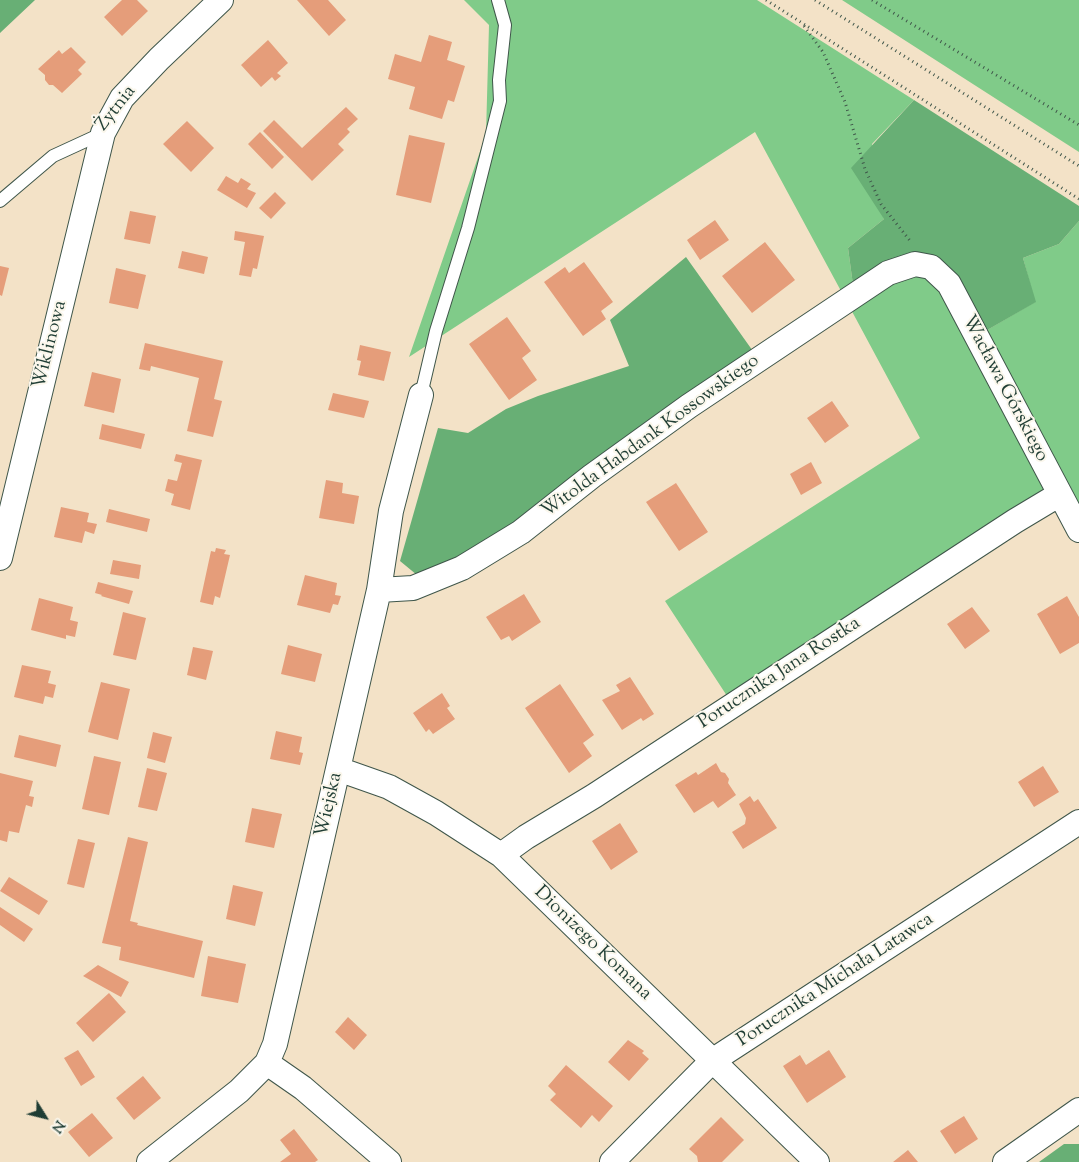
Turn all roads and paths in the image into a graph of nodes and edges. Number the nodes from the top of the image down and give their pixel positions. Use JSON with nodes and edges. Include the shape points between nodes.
{"nodes":[{"id":1,"x":221,"y":0,"type":"edge"},
{"id":2,"x":498,"y":0,"type":"edge"},
{"id":3,"x":766,"y":0,"type":"edge"},
{"id":4,"x":815,"y":0,"type":"edge"},
{"id":5,"x":872,"y":0,"type":"edge"},
{"id":6,"x":803,"y":23,"type":"junction"},
{"id":7,"x":1079,"y":126,"type":"edge"},
{"id":8,"x":103,"y":133,"type":"junction"},
{"id":9,"x":1079,"y":166,"type":"edge"},
{"id":10,"x":1079,"y":199,"type":"edge"},
{"id":11,"x":0,"y":201,"type":"edge"},
{"id":12,"x":923,"y":265,"type":"junction"},
{"id":13,"x":421,"y":396,"type":"joint"},
{"id":14,"x":1060,"y":494,"type":"junction"},
{"id":15,"x":1079,"y":530,"type":"edge"},
{"id":16,"x":0,"y":558,"type":"edge"},
{"id":17,"x":379,"y":590,"type":"junction"},
{"id":18,"x":338,"y":769,"type":"junction"},
{"id":19,"x":1079,"y":822,"type":"edge"},
{"id":20,"x":501,"y":855,"type":"junction"},
{"id":21,"x":712,"y":1061,"type":"junction"},
{"id":22,"x":267,"y":1063,"type":"junction"},
{"id":23,"x":1079,"y":1110,"type":"edge"},
{"id":24,"x":149,"y":1162,"type":"edge"},
{"id":25,"x":389,"y":1162,"type":"edge"},
{"id":26,"x":612,"y":1162,"type":"edge"},
{"id":27,"x":818,"y":1162,"type":"edge"},
{"id":28,"x":1005,"y":1162,"type":"edge"}],
"edges":[{"from":1,"to":8,"type":"street","name":"Żytnia","via":[[122,98]]},
{"from":2,"to":13,"type":"lane","via":[[504,25],[500,101]]},
{"from":3,"to":6,"type":"path"},
{"from":4,"to":9,"type":"path"},
{"from":5,"to":7,"type":"path"},
{"from":6,"to":10,"type":"path"},
{"from":6,"to":12,"type":"path","via":[[823,52],[845,102],[865,169],[880,204]]},
{"from":8,"to":11,"type":"lane","name":"Żytnia","via":[[53,156]]},
{"from":8,"to":16,"type":"street","name":"Wiklinowa"},
{"from":12,"to":14,"type":"street","name":"Wacława Górskiego","via":[[949,284]]},
{"from":12,"to":17,"type":"street","name":"Witolda Habdank Kossowskiego","via":[[888,273],[697,400],[521,532],[462,568],[413,588]]},
{"from":13,"to":17,"type":"street","name":"Wiejska","via":[[391,512]]},
{"from":14,"to":15,"type":"street","name":"Wacława Górskiego"},
{"from":14,"to":20,"type":"street","name":"Porucznika Jana Rostka"},
{"from":17,"to":18,"type":"street","name":"Wiejska"},
{"from":18,"to":20,"type":"street","name":"Dionizego Komana","via":[[389,787]]},
{"from":18,"to":22,"type":"street","name":"Wiejska","via":[[275,1044]]},
{"from":19,"to":21,"type":"street","name":"Porucznika Michała Latawca"},
{"from":20,"to":21,"type":"street","name":"Dionizego Komana"},
{"from":21,"to":26,"type":"street","name":"Porucznika Michała Latawca"},
{"from":21,"to":27,"type":"street","name":"Dionizego Komana"},
{"from":22,"to":24,"type":"street","name":"Wiejska","via":[[239,1091]]},
{"from":22,"to":25,"type":"street","via":[[303,1088]]},
{"from":23,"to":28,"type":"street"}]}
